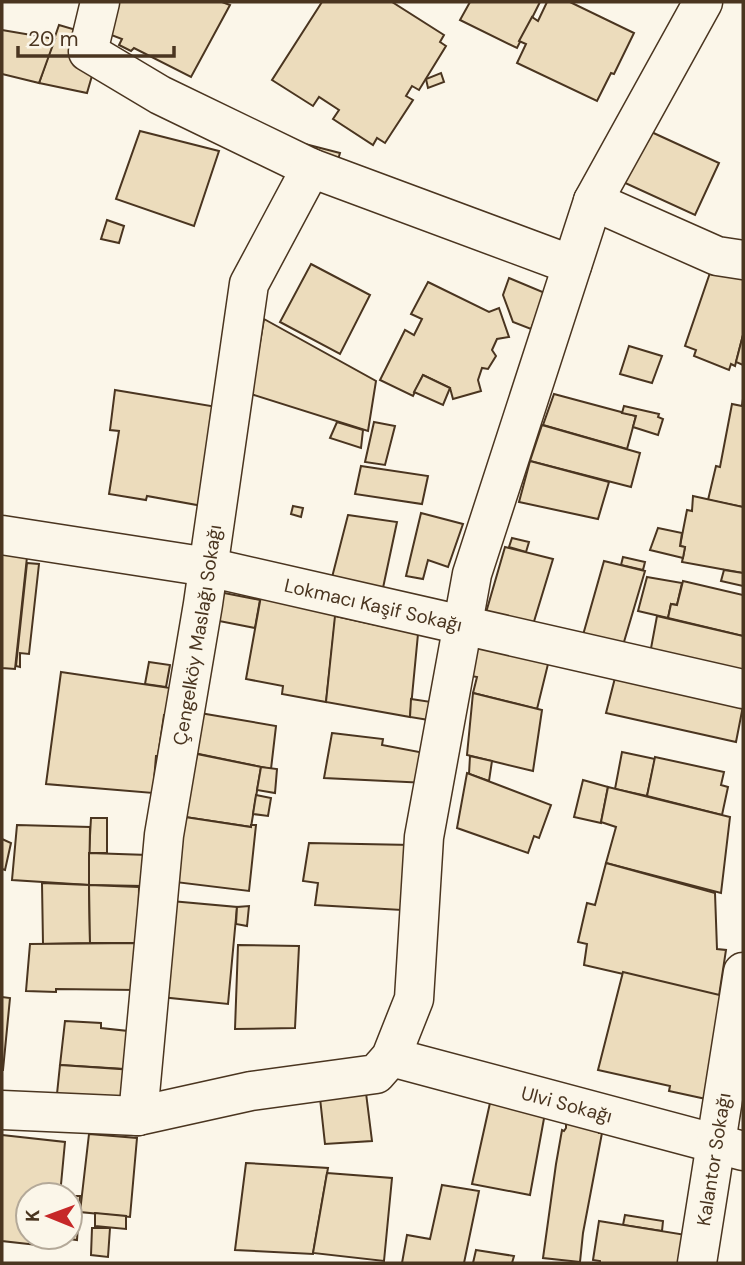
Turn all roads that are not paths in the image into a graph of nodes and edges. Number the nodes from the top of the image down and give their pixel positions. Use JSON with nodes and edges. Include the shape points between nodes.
{"nodes":[{"id":1,"x":100,"y":2,"type":"edge"},
{"id":2,"x":703,"y":2,"type":"edge"},
{"id":3,"x":311,"y":168,"type":"junction"},
{"id":4,"x":593,"y":201,"type":"junction"},
{"id":5,"x":743,"y":260,"type":"edge"},
{"id":6,"x":572,"y":265,"type":"junction"},
{"id":7,"x":2,"y":535,"type":"edge"},
{"id":8,"x":208,"y":567,"type":"junction"},
{"id":9,"x":462,"y":624,"type":"junction"},
{"id":10,"x":743,"y":689,"type":"edge"},
{"id":11,"x":743,"y":972,"type":"edge"},
{"id":12,"x":391,"y":1057,"type":"junction"},
{"id":13,"x":2,"y":1110,"type":"edge"},
{"id":14,"x":138,"y":1116,"type":"junction"},
{"id":15,"x":729,"y":1148,"type":"edge"},
{"id":16,"x":697,"y":1263,"type":"edge"}],
"edges":[{"from":1,"to":3,"type":"street","via":[[88,52],[160,95]]},
{"from":2,"to":4,"type":"street"},
{"from":3,"to":6,"type":"street"},
{"from":3,"to":8,"type":"street","name":"Çengelköy Maslağı Sokağı","via":[[249,284]]},
{"from":4,"to":5,"type":"street","via":[[716,257]]},
{"from":4,"to":6,"type":"street"},
{"from":6,"to":9,"type":"street","via":[[472,574]]},
{"from":7,"to":8,"type":"street","name":"Lokmacı Kaşif Sokağı"},
{"from":8,"to":9,"type":"street","name":"Lokmacı Kaşif Sokağı"},
{"from":8,"to":14,"type":"street","name":"Çengelköy Maslağı Sokağı","via":[[164,835]]},
{"from":9,"to":10,"type":"street","name":"Lokmacı Kaşif Sokağı"},
{"from":9,"to":12,"type":"street","via":[[424,837],[414,999]]},
{"from":11,"to":15,"type":"street","name":"Kalantor Sokağı"},
{"from":12,"to":14,"type":"street","via":[[376,1074],[251,1091]]},
{"from":12,"to":15,"type":"street","name":"Ulvi Sokağı"},
{"from":13,"to":14,"type":"street"},
{"from":15,"to":16,"type":"street","name":"Kalantor Sokağı"}]}
